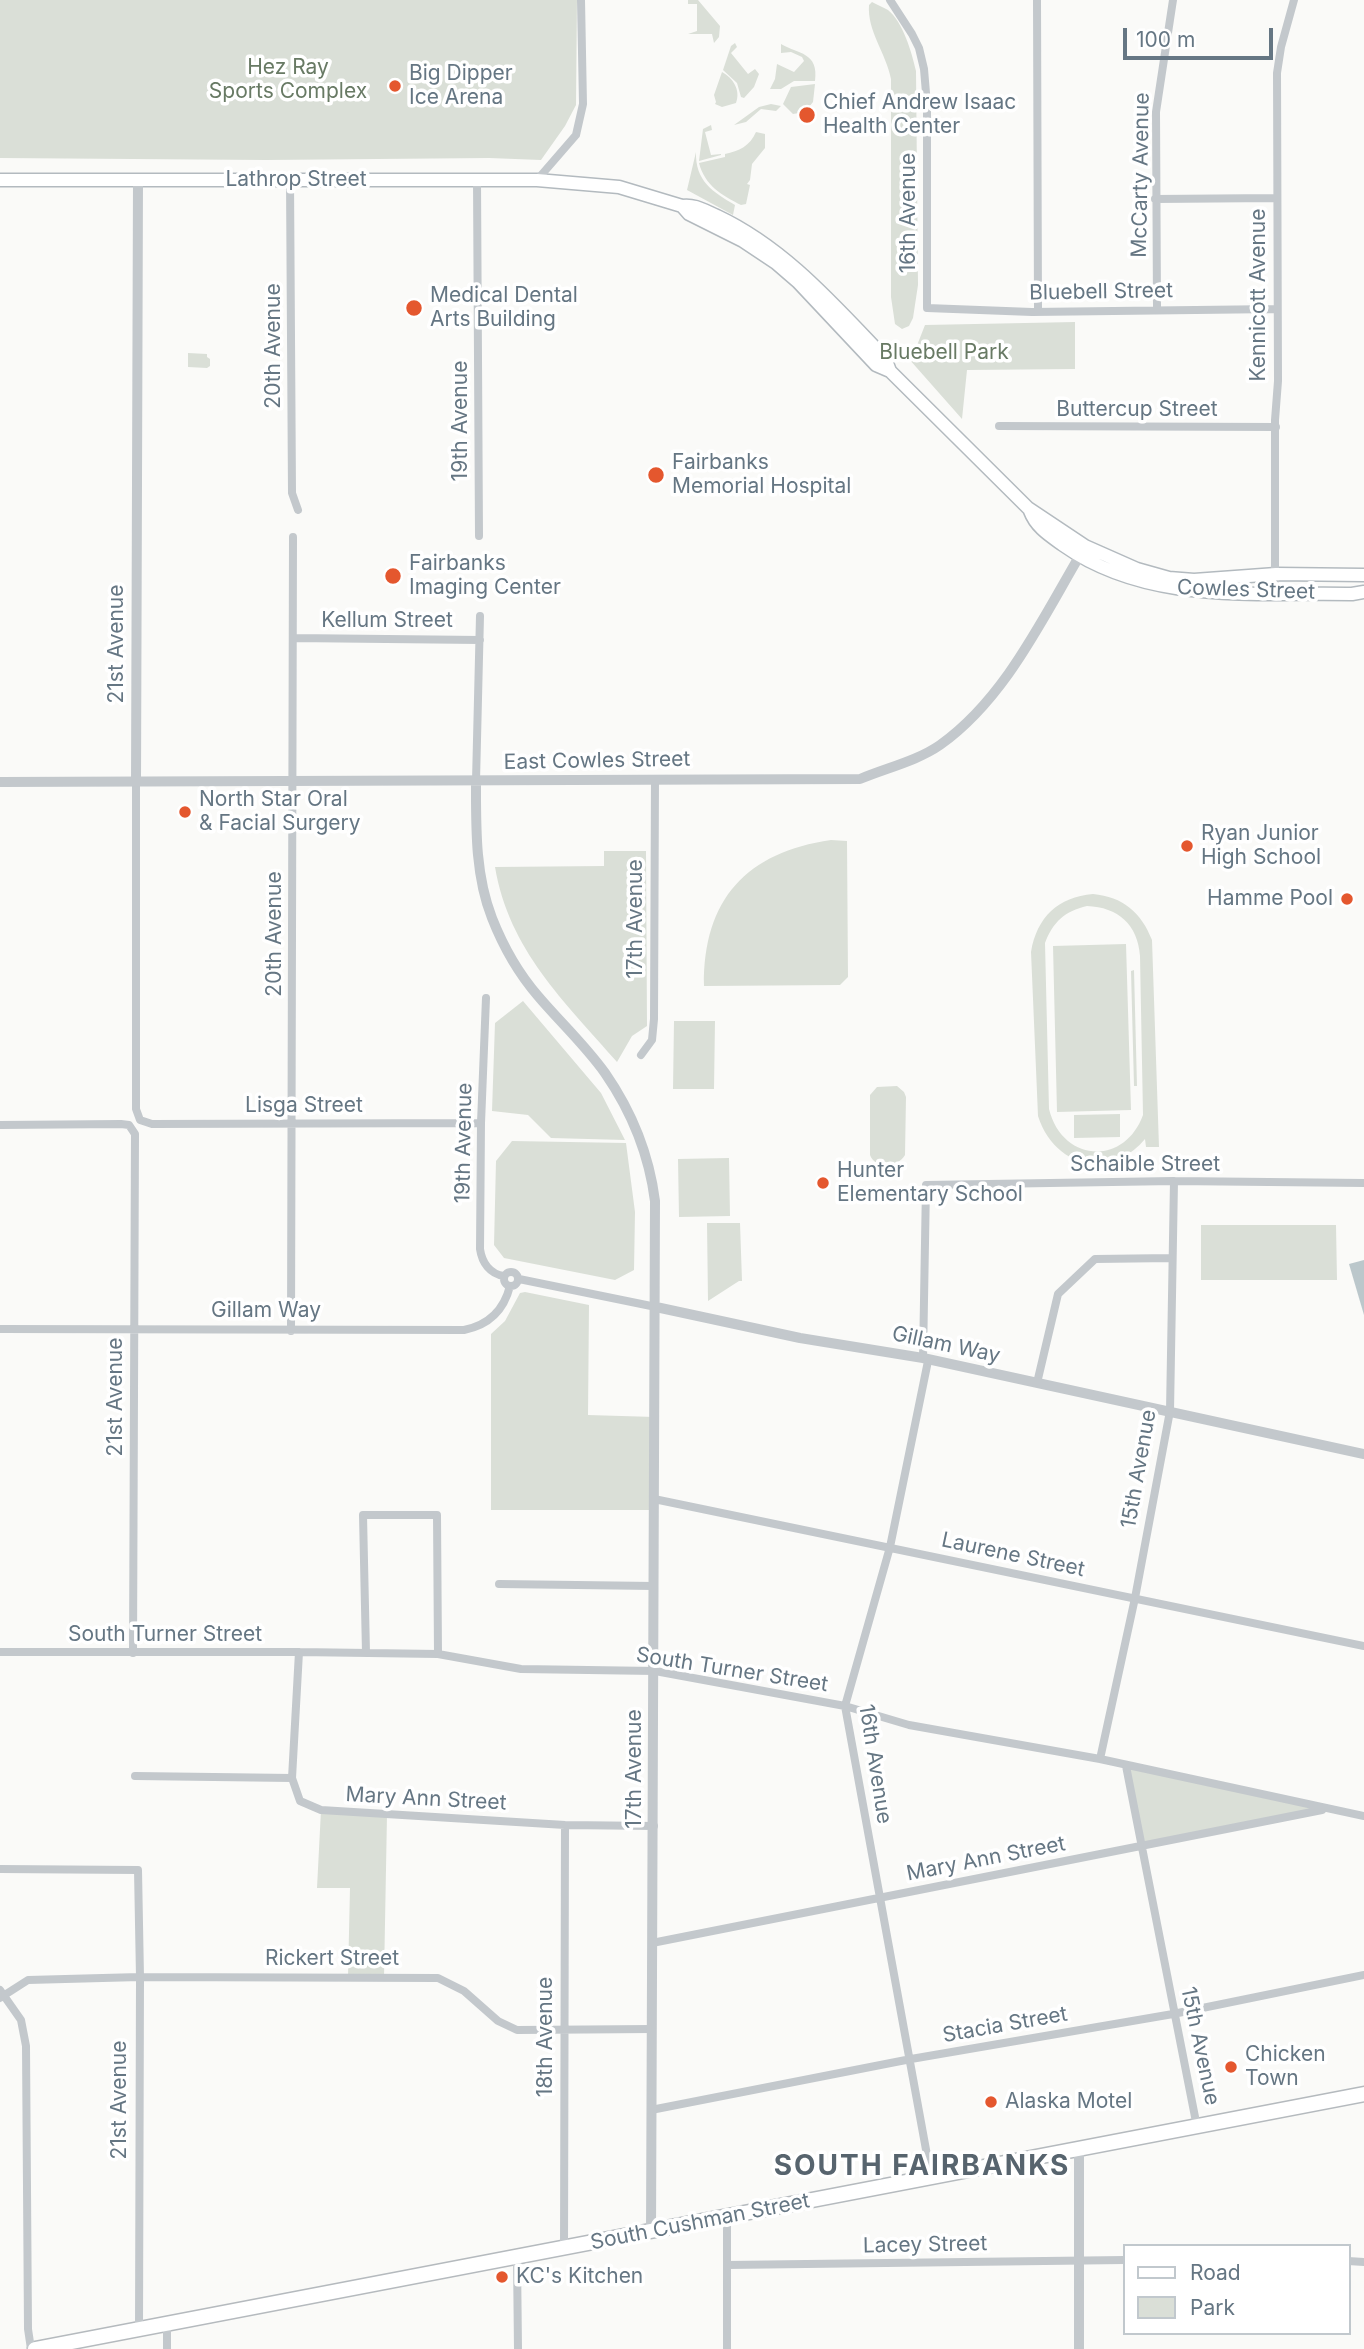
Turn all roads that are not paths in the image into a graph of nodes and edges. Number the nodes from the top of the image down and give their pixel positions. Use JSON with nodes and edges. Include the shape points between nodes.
{"nodes":[{"id":1,"x":580,"y":0,"type":"edge"},
{"id":2,"x":890,"y":0,"type":"edge"},
{"id":3,"x":1037,"y":0,"type":"edge"},
{"id":4,"x":1173,"y":0,"type":"edge"},
{"id":5,"x":1294,"y":0,"type":"edge"},
{"id":6,"x":0,"y":180,"type":"edge"},
{"id":7,"x":138,"y":180,"type":"junction"},
{"id":8,"x":290,"y":180,"type":"junction"},
{"id":9,"x":477,"y":180,"type":"junction"},
{"id":10,"x":537,"y":180,"type":"junction"},
{"id":11,"x":1276,"y":198,"type":"junction"},
{"id":12,"x":1155,"y":199,"type":"junction"},
{"id":13,"x":927,"y":309,"type":"joint"},
{"id":14,"x":1157,"y":309,"type":"junction"},
{"id":15,"x":1277,"y":309,"type":"junction"},
{"id":16,"x":1038,"y":312,"type":"junction"},
{"id":17,"x":999,"y":426,"type":"dead end"},
{"id":18,"x":1276,"y":427,"type":"junction"},
{"id":19,"x":298,"y":510,"type":"dead end"},
{"id":20,"x":478,"y":536,"type":"dead end"},
{"id":21,"x":293,"y":537,"type":"dead end"},
{"id":22,"x":1082,"y":551,"type":"junction"},
{"id":23,"x":1276,"y":574,"type":"junction"},
{"id":24,"x":1364,"y":575,"type":"edge"},
{"id":25,"x":1364,"y":592,"type":"edge"},
{"id":26,"x":1275,"y":593,"type":"junction"},
{"id":27,"x":480,"y":616,"type":"dead end"},
{"id":28,"x":293,"y":638,"type":"junction"},
{"id":29,"x":480,"y":640,"type":"junction"},
{"id":30,"x":655,"y":779,"type":"junction"},
{"id":31,"x":476,"y":781,"type":"junction"},
{"id":32,"x":0,"y":782,"type":"edge"},
{"id":33,"x":136,"y":782,"type":"junction"},
{"id":34,"x":293,"y":782,"type":"junction"},
{"id":35,"x":486,"y":998,"type":"dead end"},
{"id":36,"x":641,"y":1055,"type":"dead end"},
{"id":37,"x":136,"y":1109,"type":"joint"},
{"id":38,"x":481,"y":1123,"type":"junction"},
{"id":39,"x":292,"y":1124,"type":"junction"},
{"id":40,"x":0,"y":1125,"type":"edge"},
{"id":41,"x":1174,"y":1181,"type":"junction"},
{"id":42,"x":1364,"y":1183,"type":"edge"},
{"id":43,"x":926,"y":1185,"type":"joint"},
{"id":44,"x":1172,"y":1258,"type":"junction"},
{"id":45,"x":504,"y":1276,"type":"junction"},
{"id":46,"x":519,"y":1279,"type":"junction"},
{"id":47,"x":510,"y":1286,"type":"junction"},
{"id":48,"x":656,"y":1307,"type":"junction"},
{"id":49,"x":0,"y":1329,"type":"edge"},
{"id":50,"x":135,"y":1330,"type":"junction"},
{"id":51,"x":291,"y":1331,"type":"junction"},
{"id":52,"x":925,"y":1360,"type":"junction"},
{"id":53,"x":1037,"y":1383,"type":"junction"},
{"id":54,"x":1170,"y":1411,"type":"junction"},
{"id":55,"x":1363,"y":1451,"type":"edge"},
{"id":56,"x":654,"y":1499,"type":"junction"},
{"id":57,"x":890,"y":1547,"type":"junction"},
{"id":58,"x":499,"y":1584,"type":"dead end"},
{"id":59,"x":654,"y":1586,"type":"junction"},
{"id":60,"x":1135,"y":1598,"type":"junction"},
{"id":61,"x":1364,"y":1646,"type":"edge"},
{"id":62,"x":0,"y":1652,"type":"edge"},
{"id":63,"x":299,"y":1652,"type":"junction"},
{"id":64,"x":133,"y":1653,"type":"junction"},
{"id":65,"x":366,"y":1653,"type":"junction"},
{"id":66,"x":438,"y":1654,"type":"junction"},
{"id":67,"x":654,"y":1671,"type":"junction"},
{"id":68,"x":845,"y":1706,"type":"junction"},
{"id":69,"x":1100,"y":1759,"type":"junction"},
{"id":70,"x":1126,"y":1766,"type":"junction"},
{"id":71,"x":135,"y":1776,"type":"dead end"},
{"id":72,"x":292,"y":1778,"type":"junction"},
{"id":73,"x":1327,"y":1808,"type":"junction"},
{"id":74,"x":1364,"y":1816,"type":"edge"},
{"id":75,"x":565,"y":1825,"type":"junction"},
{"id":76,"x":654,"y":1826,"type":"junction"},
{"id":77,"x":1142,"y":1846,"type":"junction"},
{"id":78,"x":0,"y":1869,"type":"edge"},
{"id":79,"x":880,"y":1897,"type":"junction"},
{"id":80,"x":652,"y":1943,"type":"junction"},
{"id":81,"x":1364,"y":1975,"type":"edge"},
{"id":82,"x":140,"y":1977,"type":"junction"},
{"id":83,"x":1,"y":1995,"type":"edge"},
{"id":84,"x":1173,"y":2014,"type":"junction"},
{"id":85,"x":652,"y":2029,"type":"junction"},
{"id":86,"x":564,"y":2032,"type":"junction"},
{"id":87,"x":911,"y":2059,"type":"junction"},
{"id":88,"x":1364,"y":2094,"type":"edge"},
{"id":89,"x":651,"y":2110,"type":"junction"},
{"id":90,"x":1197,"y":2127,"type":"junction"},
{"id":91,"x":1079,"y":2150,"type":"junction"},
{"id":92,"x":931,"y":2177,"type":"junction"},
{"id":93,"x":727,"y":2217,"type":"junction"},
{"id":94,"x":651,"y":2232,"type":"junction"},
{"id":95,"x":564,"y":2249,"type":"junction"},
{"id":96,"x":517,"y":2258,"type":"junction"},
{"id":97,"x":1079,"y":2260,"type":"junction"},
{"id":98,"x":1122,"y":2260,"type":"edge"},
{"id":99,"x":727,"y":2265,"type":"junction"},
{"id":100,"x":167,"y":2325,"type":"junction"},
{"id":101,"x":139,"y":2330,"type":"junction"},
{"id":102,"x":33,"y":2349,"type":"edge"},
{"id":103,"x":167,"y":2349,"type":"edge"},
{"id":104,"x":518,"y":2349,"type":"edge"},
{"id":105,"x":727,"y":2349,"type":"edge"},
{"id":106,"x":1079,"y":2349,"type":"edge"}],
"edges":[{"from":1,"to":10,"type":"street","via":[[583,104],[576,135]]},
{"from":2,"to":13,"type":"street","name":"16th Avenue","via":[[915,41],[924,69]]},
{"from":3,"to":16,"type":"street"},
{"from":4,"to":12,"type":"street","name":"McCarty Avenue","via":[[1156,112]]},
{"from":5,"to":11,"type":"street","name":"Kennicott Avenue","via":[[1277,72]]},
{"from":6,"to":7,"type":"main road","name":"Lathrop Street"},
{"from":7,"to":8,"type":"main road","name":"Lathrop Street"},
{"from":7,"to":33,"type":"street","name":"21st Avenue"},
{"from":8,"to":9,"type":"main road","name":"Lathrop Street"},
{"from":8,"to":19,"type":"street","name":"20th Avenue","via":[[292,493]]},
{"from":9,"to":10,"type":"main road","name":"Lathrop Street"},
{"from":9,"to":20,"type":"street","name":"19th Avenue"},
{"from":10,"to":22,"type":"main road","name":"Lathrop Street","via":[[592,183],[682,206],[691,204],[763,242],[805,275],[885,358],[890,371],[1028,508]]},
{"from":11,"to":12,"type":"street"},
{"from":11,"to":15,"type":"street","name":"Kennicott Avenue"},
{"from":12,"to":14,"type":"street","name":"McCarty Avenue"},
{"from":13,"to":16,"type":"street","name":"Bluebell Street"},
{"from":14,"to":15,"type":"street","name":"Bluebell Street"},
{"from":14,"to":16,"type":"street","name":"Bluebell Street"},
{"from":15,"to":18,"type":"street","name":"Kennicott Avenue"},
{"from":17,"to":18,"type":"street","name":"Buttercup Street"},
{"from":18,"to":23,"type":"street","name":"Kennicott Avenue"},
{"from":21,"to":28,"type":"street","name":"20th Avenue"},
{"from":22,"to":23,"type":"main road","name":"Cowles Street","via":[[1169,578]]},
{"from":22,"to":26,"type":"main road","name":"Cowles Street","via":[[1118,574],[1166,587]]},
{"from":22,"to":30,"type":"street","name":"East Cowles Street","via":[[1011,671],[975,714],[931,750],[860,779]]},
{"from":23,"to":24,"type":"main road","name":"Cowles Street"},
{"from":23,"to":26,"type":"street","name":"Kennicott Avenue"},
{"from":25,"to":26,"type":"main road","name":"Cowles Street"},
{"from":27,"to":29,"type":"street"},
{"from":28,"to":29,"type":"street","name":"Kellum Street"},
{"from":28,"to":34,"type":"street","name":"20th Avenue"},
{"from":29,"to":31,"type":"street"},
{"from":30,"to":31,"type":"street","name":"East Cowles Street"},
{"from":30,"to":36,"type":"street","name":"17th Avenue","via":[[654,1019],[652,1040]]},
{"from":31,"to":34,"type":"street","name":"East Cowles Street"},
{"from":31,"to":48,"type":"street","name":"17th Avenue","via":[[479,864],[492,919],[536,994],[605,1073],[639,1135],[655,1201]]},
{"from":32,"to":33,"type":"street","name":"East Cowles Street"},
{"from":33,"to":34,"type":"street","name":"East Cowles Street"},
{"from":33,"to":37,"type":"street","name":"21st Avenue"},
{"from":34,"to":39,"type":"street","name":"20th Avenue"},
{"from":35,"to":38,"type":"street","name":"19th Avenue"},
{"from":37,"to":39,"type":"street","name":"Lisga Street","via":[[140,1120],[152,1124]]},
{"from":38,"to":39,"type":"street","name":"Lisga Street"},
{"from":38,"to":45,"type":"street","name":"19th Avenue","via":[[480,1254],[489,1269]]},
{"from":39,"to":51,"type":"street","name":"20th Avenue"},
{"from":40,"to":50,"type":"street","name":"21st Avenue","via":[[129,1125],[135,1135]]},
{"from":41,"to":42,"type":"street","name":"Schaible Street"},
{"from":41,"to":43,"type":"street","name":"Schaible Street"},
{"from":41,"to":44,"type":"street","name":"15th Avenue"},
{"from":43,"to":52,"type":"street","name":"16th Avenue"},
{"from":44,"to":53,"type":"street","via":[[1095,1259],[1058,1294]]},
{"from":44,"to":54,"type":"street","name":"15th Avenue"},
{"from":45,"to":46,"type":"street","via":[[513,1271]]},
{"from":45,"to":47,"type":"street"},
{"from":46,"to":47,"type":"street"},
{"from":46,"to":48,"type":"street","name":"Gillam Way"},
{"from":47,"to":51,"type":"street","name":"Gillam Way","via":[[496,1314],[469,1329]]},
{"from":48,"to":52,"type":"street","name":"Gillam Way"},
{"from":48,"to":56,"type":"street","name":"17th Avenue"},
{"from":49,"to":50,"type":"street","name":"Gillam Way"},
{"from":50,"to":51,"type":"street","name":"Gillam Way"},
{"from":50,"to":64,"type":"street","name":"21st Avenue"},
{"from":52,"to":53,"type":"street","name":"Gillam Way"},
{"from":52,"to":57,"type":"street","name":"16th Avenue"},
{"from":53,"to":54,"type":"street","name":"Gillam Way"},
{"from":54,"to":55,"type":"street","name":"Gillam Way"},
{"from":54,"to":60,"type":"street","name":"15th Avenue"},
{"from":56,"to":57,"type":"street","name":"Laurene Street"},
{"from":56,"to":59,"type":"street","name":"17th Avenue"},
{"from":57,"to":60,"type":"street","name":"Laurene Street"},
{"from":57,"to":68,"type":"street","name":"16th Avenue"},
{"from":58,"to":59,"type":"street"},
{"from":59,"to":67,"type":"street","name":"17th Avenue"},
{"from":60,"to":61,"type":"street","name":"Laurene Street"},
{"from":60,"to":69,"type":"street","name":"15th Avenue"},
{"from":62,"to":64,"type":"street","name":"South Turner Street"},
{"from":63,"to":64,"type":"street","name":"South Turner Street"},
{"from":63,"to":65,"type":"street","name":"South Turner Street"},
{"from":63,"to":72,"type":"street"},
{"from":65,"to":66,"type":"street","name":"South Turner Street"},
{"from":65,"to":66,"type":"street","via":[[363,1515],[437,1515]]},
{"from":66,"to":67,"type":"street","name":"South Turner Street","via":[[522,1670]]},
{"from":67,"to":68,"type":"street","name":"South Turner Street"},
{"from":67,"to":76,"type":"street","name":"17th Avenue"},
{"from":68,"to":69,"type":"street","name":"South Turner Street","via":[[909,1726]]},
{"from":68,"to":79,"type":"street","name":"16th Avenue"},
{"from":69,"to":70,"type":"street","name":"South Turner Street"},
{"from":70,"to":73,"type":"street","name":"South Turner Street"},
{"from":70,"to":77,"type":"street","name":"15th Avenue"},
{"from":71,"to":72,"type":"street"},
{"from":72,"to":75,"type":"street","name":"Mary Ann Street","via":[[300,1801],[321,1811]]},
{"from":73,"to":74,"type":"street","name":"South Turner Street"},
{"from":73,"to":77,"type":"street","name":"Mary Ann Street"},
{"from":75,"to":76,"type":"street","name":"Mary Ann Street"},
{"from":75,"to":86,"type":"street","name":"18th Avenue"},
{"from":76,"to":80,"type":"street","name":"17th Avenue"},
{"from":77,"to":79,"type":"street","name":"Mary Ann Street"},
{"from":77,"to":84,"type":"street","name":"15th Avenue"},
{"from":78,"to":82,"type":"street","name":"21st Avenue","via":[[138,1870]]},
{"from":79,"to":80,"type":"street","name":"Mary Ann Street"},
{"from":79,"to":87,"type":"street","name":"16th Avenue"},
{"from":80,"to":85,"type":"street","name":"17th Avenue"},
{"from":81,"to":84,"type":"street","name":"Stacia Street"},
{"from":82,"to":83,"type":"street","name":"Rickert Street","via":[[28,1980]]},
{"from":82,"to":86,"type":"street","name":"Rickert Street","via":[[438,1978],[464,1990],[498,2021],[517,2030]]},
{"from":82,"to":101,"type":"street","name":"21st Avenue"},
{"from":83,"to":102,"type":"street","via":[[21,2020],[26,2046],[27,2329]]},
{"from":84,"to":87,"type":"street","name":"Stacia Street"},
{"from":84,"to":90,"type":"street","name":"15th Avenue"},
{"from":85,"to":86,"type":"street","name":"Rickert Street"},
{"from":85,"to":89,"type":"street","name":"17th Avenue"},
{"from":86,"to":95,"type":"street","name":"18th Avenue"},
{"from":87,"to":89,"type":"street","name":"Stacia Street"},
{"from":87,"to":92,"type":"street","name":"16th Avenue"},
{"from":88,"to":90,"type":"main road","name":"South Cushman Street"},
{"from":89,"to":94,"type":"street","name":"17th Avenue"},
{"from":90,"to":91,"type":"main road","name":"South Cushman Street"},
{"from":91,"to":92,"type":"main road","name":"South Cushman Street"},
{"from":91,"to":97,"type":"street"},
{"from":92,"to":93,"type":"main road","name":"South Cushman Street"},
{"from":93,"to":94,"type":"main road","name":"South Cushman Street"},
{"from":93,"to":99,"type":"street"},
{"from":94,"to":95,"type":"main road","name":"South Cushman Street"},
{"from":95,"to":96,"type":"main road","name":"South Cushman Street"},
{"from":96,"to":100,"type":"main road","name":"South Cushman Street"},
{"from":96,"to":104,"type":"street"},
{"from":97,"to":98,"type":"street","name":"Lacey Street"},
{"from":97,"to":99,"type":"street","name":"Lacey Street"},
{"from":97,"to":106,"type":"street"},
{"from":99,"to":105,"type":"street"},
{"from":100,"to":101,"type":"main road","name":"South Cushman Street"},
{"from":100,"to":103,"type":"street"},
{"from":101,"to":102,"type":"main road","name":"South Cushman Street"}]}
